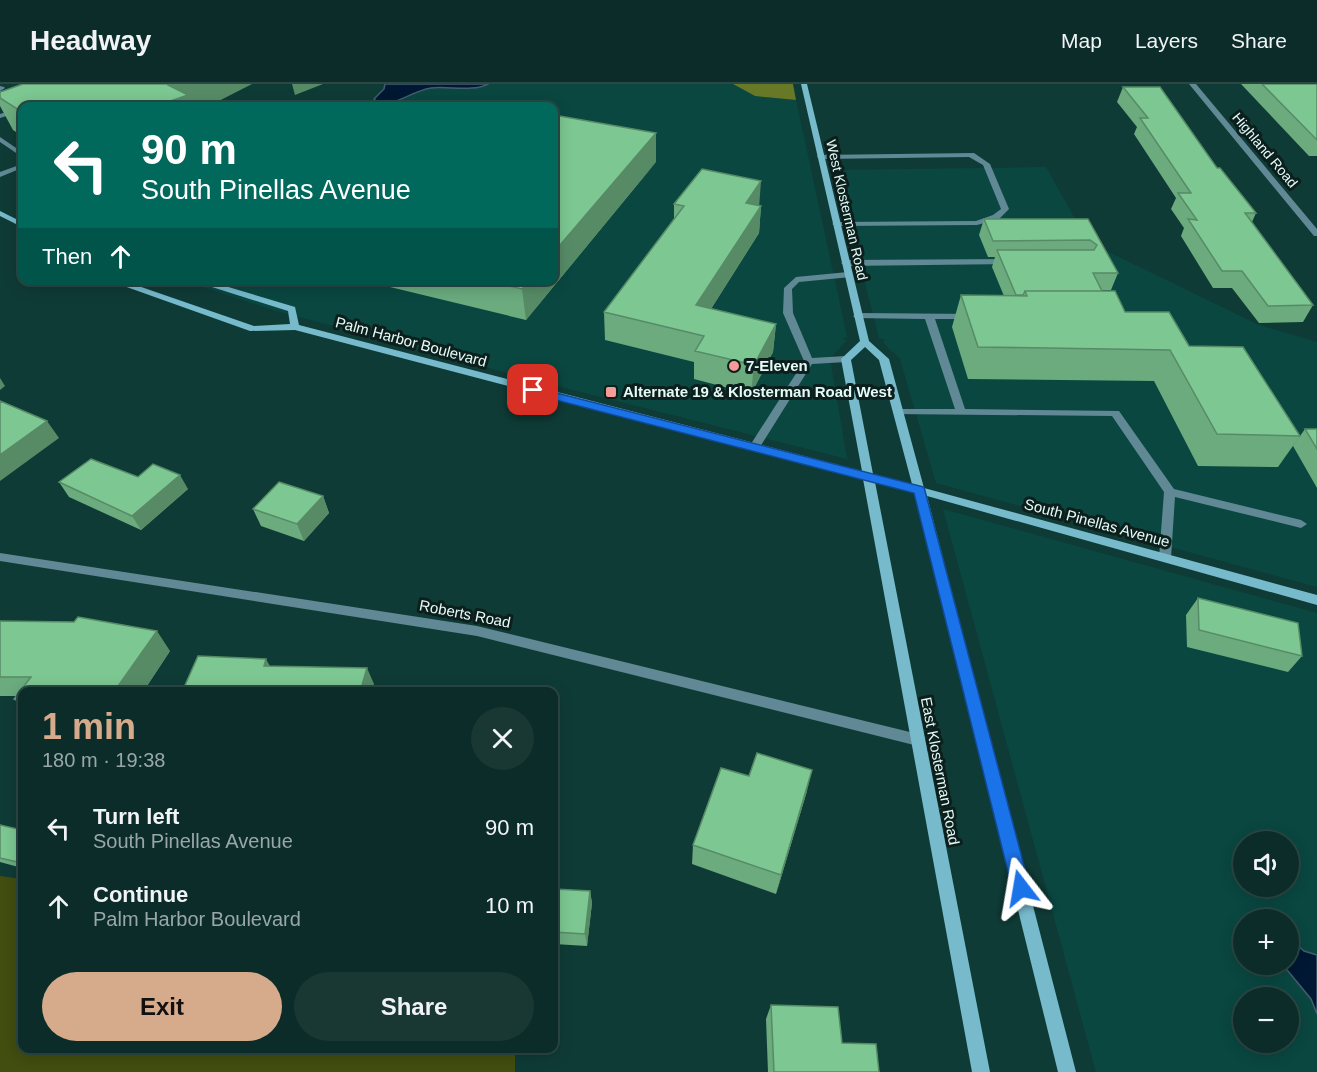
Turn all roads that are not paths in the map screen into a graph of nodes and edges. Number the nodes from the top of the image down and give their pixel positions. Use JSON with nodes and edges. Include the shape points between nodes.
{"nodes":[{"id":1,"x":804,"y":84,"type":"edge"},
{"id":2,"x":1192,"y":84,"type":"edge"},
{"id":3,"x":18,"y":110,"type":"edge"},
{"id":4,"x":0,"y":116,"type":"edge"},
{"id":5,"x":0,"y":139,"type":"edge"},
{"id":6,"x":18,"y":152,"type":"edge"},
{"id":7,"x":820,"y":157,"type":"junction"},
{"id":8,"x":18,"y":168,"type":"edge"},
{"id":9,"x":0,"y":175,"type":"edge"},
{"id":10,"x":0,"y":213,"type":"edge"},
{"id":11,"x":18,"y":223,"type":"edge"},
{"id":12,"x":836,"y":224,"type":"junction"},
{"id":13,"x":1317,"y":234,"type":"edge"},
{"id":14,"x":845,"y":262,"type":"junction"},
{"id":15,"x":1025,"y":262,"type":"edge"},
{"id":16,"x":848,"y":275,"type":"junction"},
{"id":17,"x":125,"y":285,"type":"edge"},
{"id":18,"x":211,"y":285,"type":"edge"},
{"id":19,"x":858,"y":316,"type":"junction"},
{"id":20,"x":929,"y":316,"type":"junction"},
{"id":21,"x":987,"y":316,"type":"edge"},
{"id":22,"x":295,"y":327,"type":"junction"},
{"id":23,"x":865,"y":342,"type":"junction"},
{"id":24,"x":846,"y":360,"type":"junction"},
{"id":25,"x":809,"y":361,"type":"junction"},
{"id":26,"x":898,"y":412,"type":"junction"},
{"id":27,"x":961,"y":412,"type":"junction"},
{"id":28,"x":754,"y":447,"type":"junction"},
{"id":29,"x":868,"y":476,"type":"junction"},
{"id":30,"x":920,"y":490,"type":"junction"},
{"id":31,"x":1170,"y":492,"type":"junction"},
{"id":32,"x":1300,"y":524,"type":"dead end"},
{"id":33,"x":0,"y":557,"type":"edge"},
{"id":34,"x":1165,"y":558,"type":"junction"},
{"id":35,"x":1317,"y":600,"type":"edge"},
{"id":36,"x":918,"y":740,"type":"junction"},
{"id":37,"x":981,"y":1072,"type":"edge"},
{"id":38,"x":1068,"y":1072,"type":"edge"}],
"edges":[{"from":1,"to":7,"type":"main road","name":"West Klosterman Road"},
{"from":2,"to":13,"type":"street","name":"Highland Road"},
{"from":3,"to":4,"type":"street"},
{"from":5,"to":6,"type":"street"},
{"from":7,"to":12,"type":"main road","name":"West Klosterman Road"},
{"from":7,"to":12,"type":"street","via":[[971,155],[986,164],[1005,210],[977,223]]},
{"from":8,"to":9,"type":"street"},
{"from":10,"to":11,"type":"main road"},
{"from":12,"to":14,"type":"main road","name":"West Klosterman Road"},
{"from":14,"to":15,"type":"street"},
{"from":14,"to":16,"type":"main road","name":"West Klosterman Road"},
{"from":16,"to":19,"type":"main road","name":"West Klosterman Road"},
{"from":16,"to":25,"type":"street","via":[[796,280],[788,288],[788,313]]},
{"from":17,"to":22,"type":"main road","name":"Palm Harbor Boulevard","via":[[253,329]]},
{"from":18,"to":22,"type":"main road","via":[[292,309]]},
{"from":19,"to":20,"type":"street"},
{"from":19,"to":23,"type":"main road","name":"West Klosterman Road"},
{"from":20,"to":21,"type":"street"},
{"from":20,"to":27,"type":"street"},
{"from":22,"to":28,"type":"main road","name":"Palm Harbor Boulevard"},
{"from":23,"to":24,"type":"main road"},
{"from":23,"to":26,"type":"main road","name":"West Klosterman Road","via":[[884,359]]},
{"from":24,"to":25,"type":"street"},
{"from":24,"to":29,"type":"main road"},
{"from":25,"to":28,"type":"street"},
{"from":26,"to":27,"type":"street"},
{"from":26,"to":30,"type":"main road","name":"West Klosterman Road"},
{"from":27,"to":31,"type":"street","via":[[1115,413]]},
{"from":28,"to":29,"type":"main road","name":"Palm Harbor Boulevard"},
{"from":29,"to":30,"type":"main road","name":"South Pinellas Avenue"},
{"from":29,"to":36,"type":"main road","name":"East Klosterman Road"},
{"from":30,"to":34,"type":"main road","name":"South Pinellas Avenue"},
{"from":30,"to":38,"type":"main road"},
{"from":31,"to":32,"type":"street"},
{"from":31,"to":34,"type":"street"},
{"from":33,"to":36,"type":"street","name":"Roberts Road","via":[[477,631]]},
{"from":34,"to":35,"type":"main road","name":"South Pinellas Avenue"},
{"from":36,"to":37,"type":"main road","name":"East Klosterman Road"}]}
